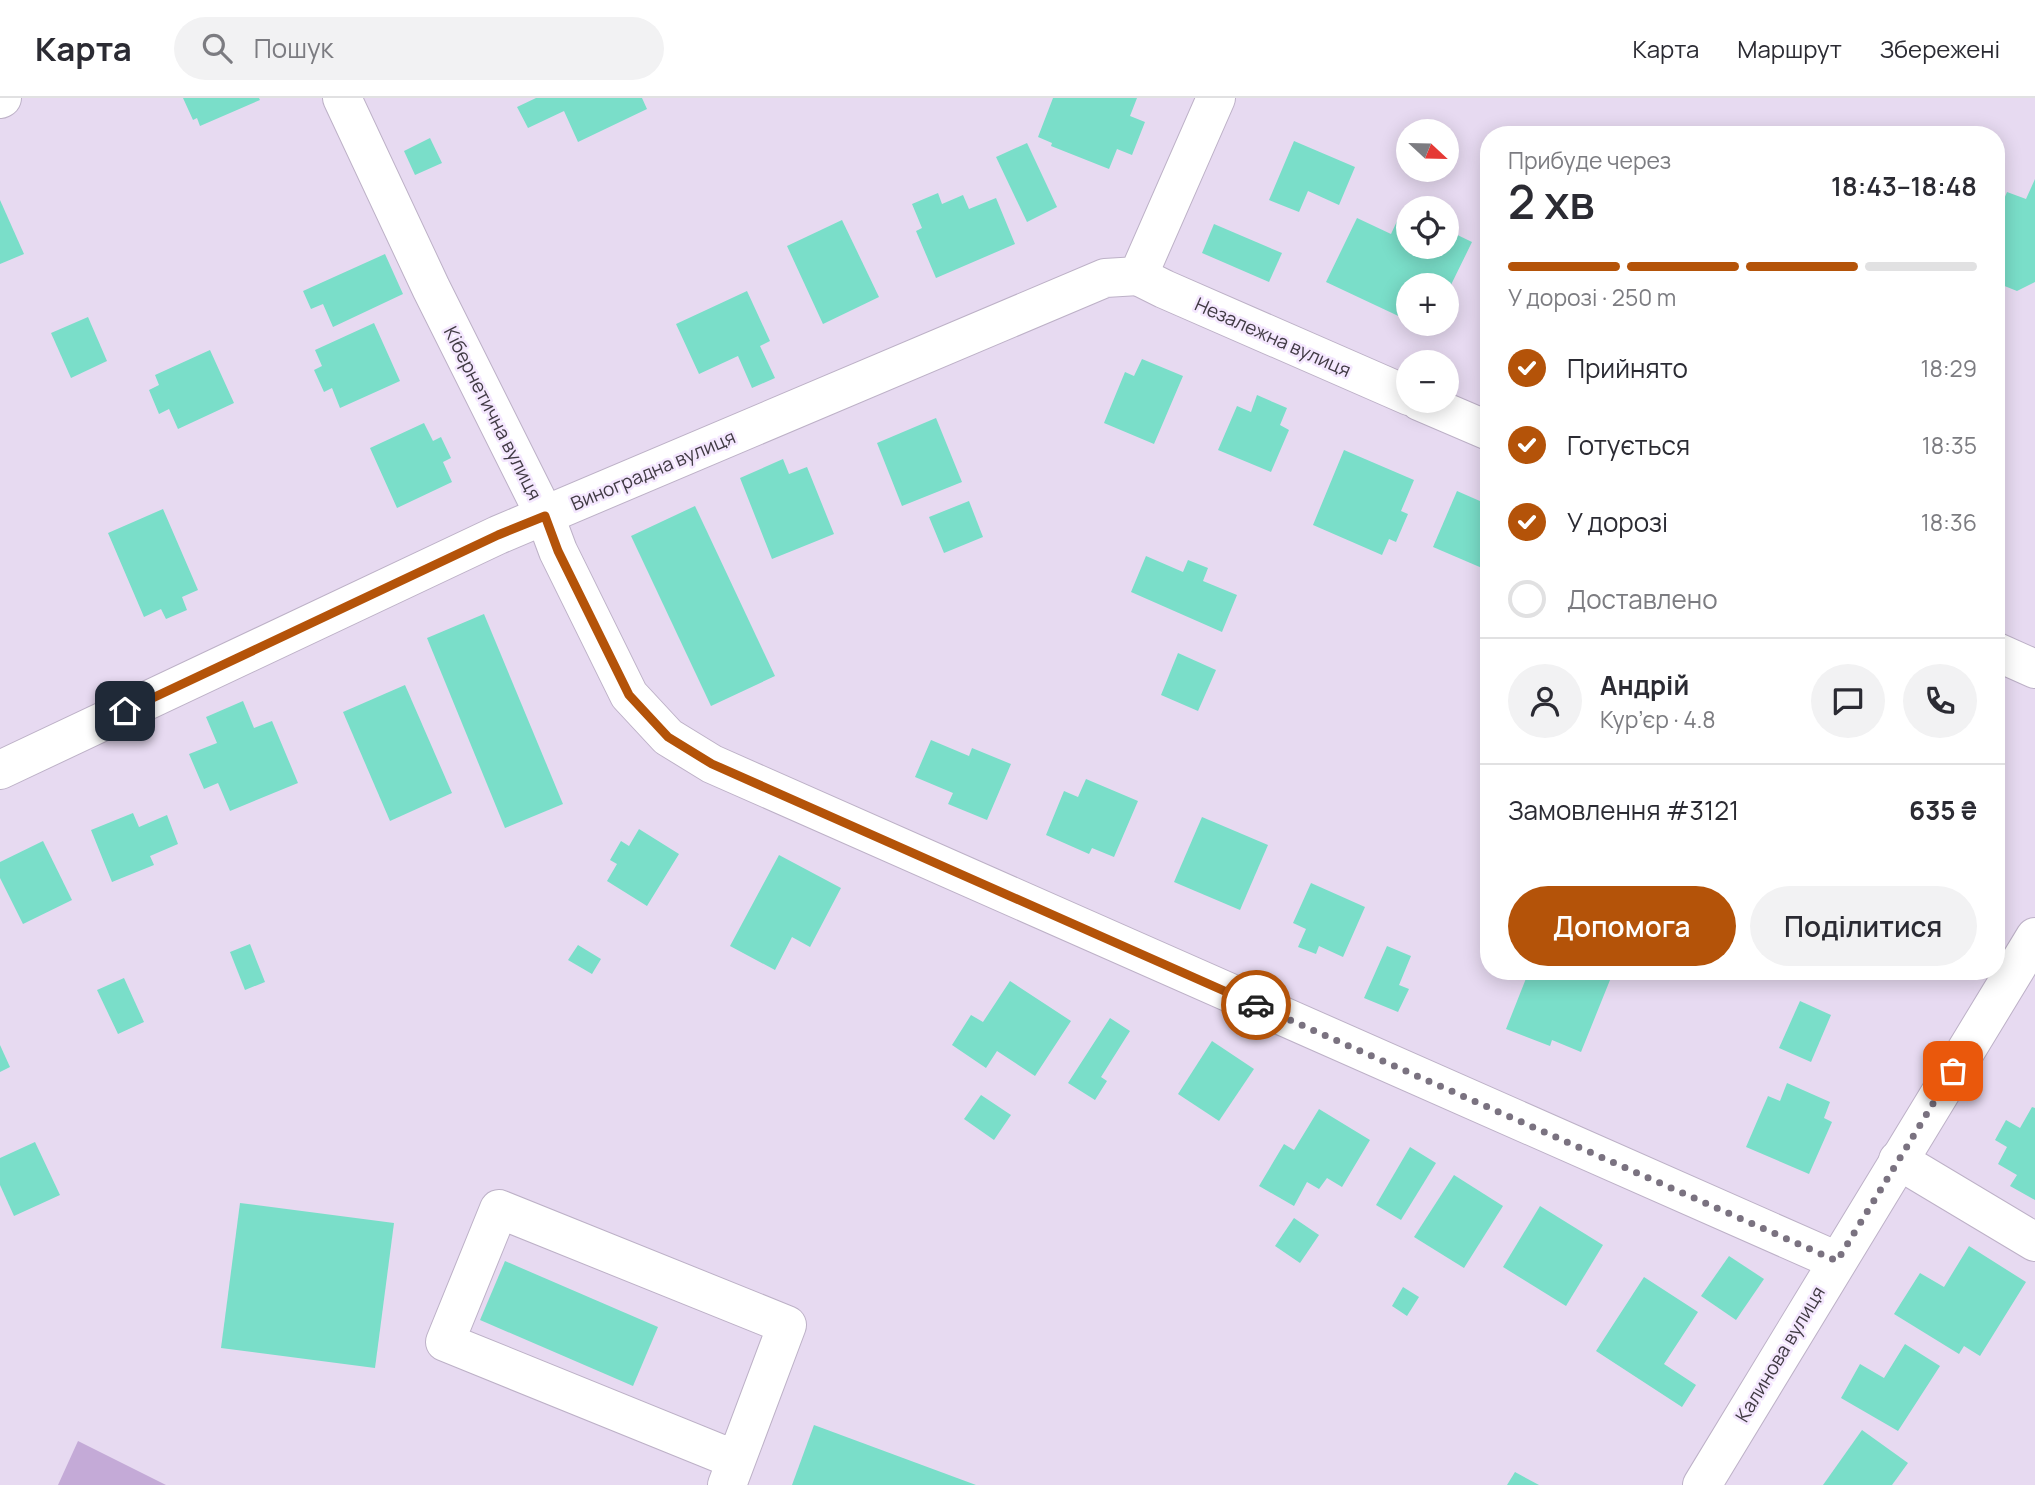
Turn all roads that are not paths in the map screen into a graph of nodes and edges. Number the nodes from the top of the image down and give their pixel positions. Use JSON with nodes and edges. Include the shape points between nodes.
{"nodes":[{"id":1,"x":342,"y":98,"type":"edge"},
{"id":2,"x":1216,"y":98,"type":"edge"},
{"id":3,"x":1138,"y":276,"type":"junction"},
{"id":4,"x":1396,"y":390,"type":"edge"},
{"id":5,"x":1447,"y":413,"type":"edge"},
{"id":6,"x":1480,"y":427,"type":"edge"},
{"id":7,"x":545,"y":516,"type":"junction"},
{"id":8,"x":2005,"y":656,"type":"edge"},
{"id":9,"x":2035,"y":669,"type":"edge"},
{"id":10,"x":0,"y":770,"type":"edge"},
{"id":11,"x":2035,"y":937,"type":"edge"},
{"id":12,"x":1898,"y":1160,"type":"junction"},
{"id":13,"x":2035,"y":1242,"type":"edge"},
{"id":14,"x":1837,"y":1261,"type":"junction"},
{"id":15,"x":731,"y":1473,"type":"edge"},
{"id":16,"x":1702,"y":1485,"type":"edge"}],
"edges":[{"from":1,"to":7,"type":"street","name":"Кібернетична вулиця","via":[[430,288]]},
{"from":2,"to":3,"type":"street"},
{"from":3,"to":4,"type":"street","name":"Незалежна вулиця"},
{"from":3,"to":7,"type":"street","name":"Виноградна вулиця","via":[[1105,278]]},
{"from":5,"to":6,"type":"street"},
{"from":7,"to":10,"type":"street","name":"Виноградна вулиця"},
{"from":7,"to":14,"type":"street","name":"Кібернетична вулиця","via":[[629,695],[668,737],[712,764]]},
{"from":8,"to":9,"type":"street"},
{"from":11,"to":12,"type":"street","name":"Калинова вулиця"},
{"from":12,"to":13,"type":"street"},
{"from":12,"to":14,"type":"street","name":"Калинова вулиця"},
{"from":14,"to":16,"type":"street","name":"Калинова вулиця"},
{"from":15,"to":15,"type":"street","via":[[787,1325],[499,1209],[445,1342]]}]}
